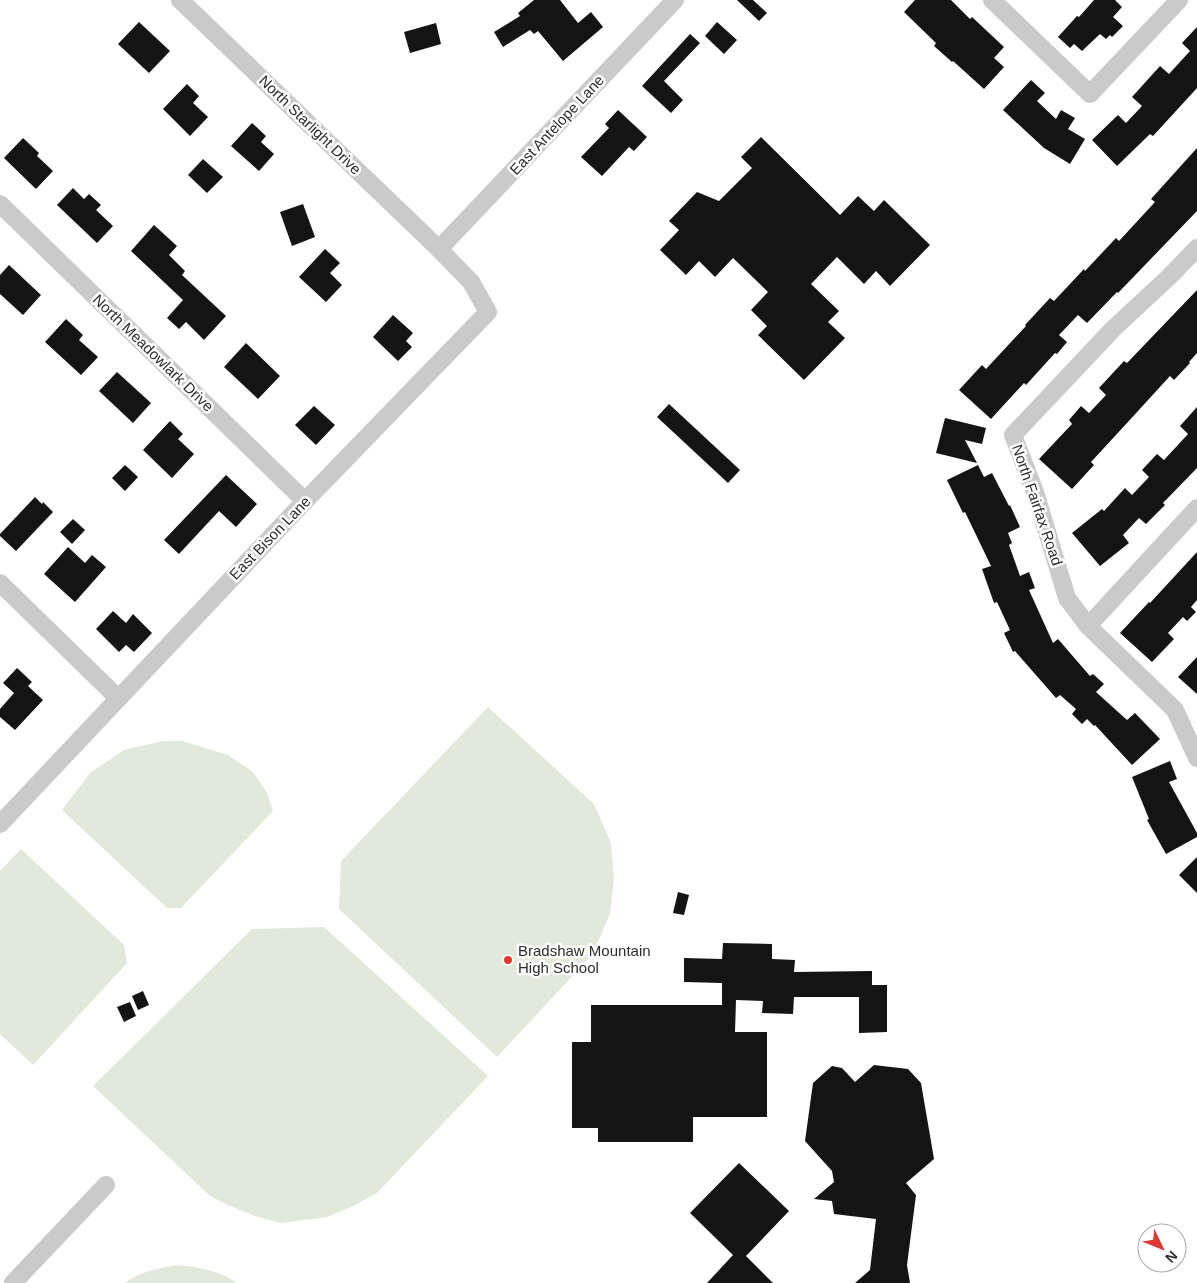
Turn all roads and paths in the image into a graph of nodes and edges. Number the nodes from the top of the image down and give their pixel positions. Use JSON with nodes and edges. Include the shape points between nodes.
{"nodes":[{"id":1,"x":180,"y":0,"type":"edge"},
{"id":2,"x":992,"y":0,"type":"edge"},
{"id":3,"x":1179,"y":0,"type":"edge"},
{"id":4,"x":665,"y":4,"type":"edge"},
{"id":5,"x":0,"y":204,"type":"edge"},
{"id":6,"x":1197,"y":248,"type":"edge"},
{"id":7,"x":439,"y":249,"type":"junction"},
{"id":8,"x":305,"y":501,"type":"junction"},
{"id":9,"x":1197,"y":508,"type":"edge"},
{"id":10,"x":0,"y":583,"type":"edge"},
{"id":11,"x":1088,"y":626,"type":"junction"},
{"id":12,"x":118,"y":698,"type":"junction"},
{"id":13,"x":1197,"y":758,"type":"edge"},
{"id":14,"x":0,"y":824,"type":"edge"},
{"id":15,"x":106,"y":1185,"type":"dead end"},
{"id":16,"x":13,"y":1283,"type":"edge"}],
"edges":[{"from":1,"to":7,"type":"street","name":"North Starlight Drive"},
{"from":2,"to":3,"type":"street","via":[[1090,94]]},
{"from":4,"to":7,"type":"street","name":"East Antelope Lane"},
{"from":5,"to":8,"type":"street","name":"North Meadowlark Drive"},
{"from":6,"to":11,"type":"street","name":"North Fairfax Road","via":[[1013,435],[1035,492],[1067,598]]},
{"from":7,"to":8,"type":"street","name":"East Bison Lane","via":[[471,282],[488,312]]},
{"from":8,"to":12,"type":"street","name":"East Bison Lane"},
{"from":9,"to":11,"type":"street"},
{"from":10,"to":12,"type":"street"},
{"from":11,"to":13,"type":"street","name":"North Fairfax Road","via":[[1175,710]]},
{"from":12,"to":14,"type":"street","name":"East Bison Lane"},
{"from":15,"to":16,"type":"street"}]}
